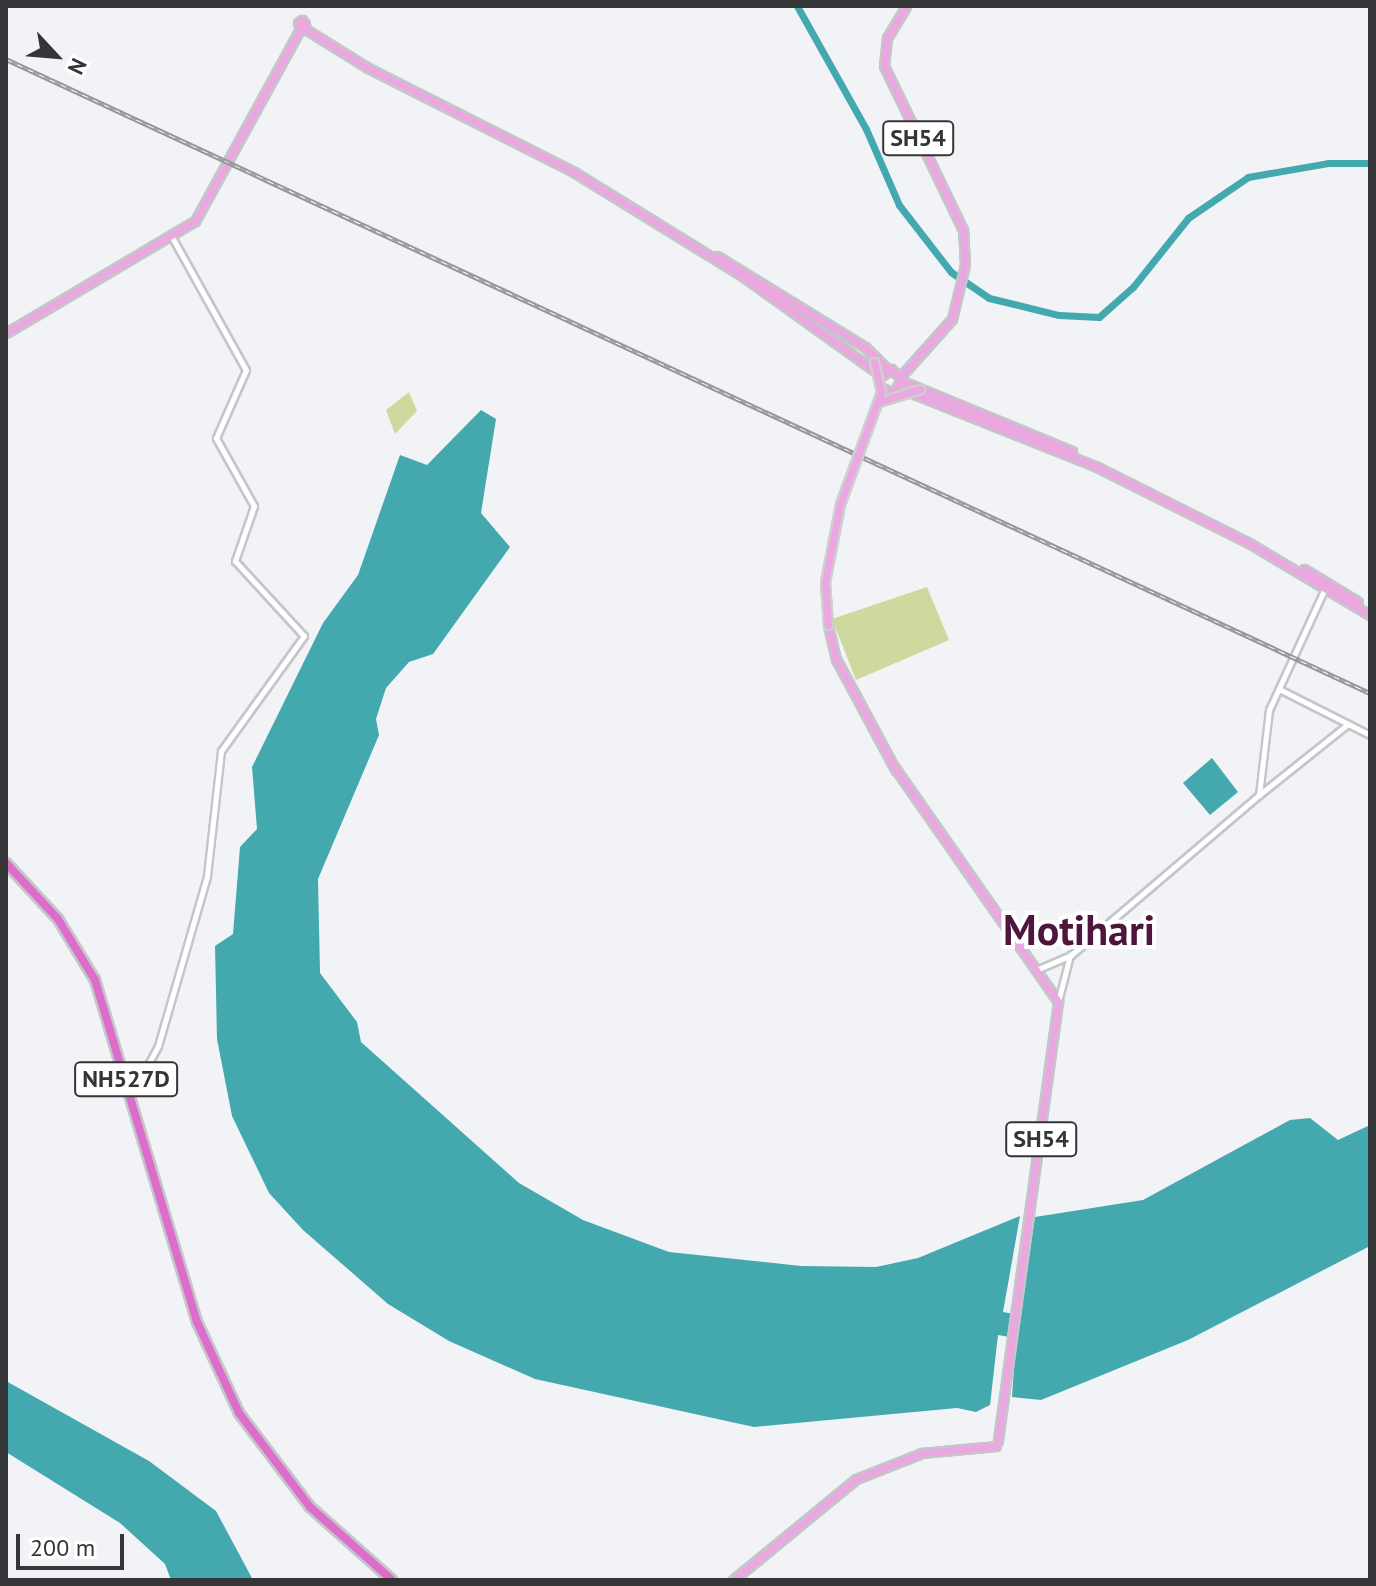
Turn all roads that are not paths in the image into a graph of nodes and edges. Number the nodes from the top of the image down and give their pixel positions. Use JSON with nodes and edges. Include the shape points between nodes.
{"nodes":[{"id":1,"x":906,"y":6,"type":"edge"},
{"id":2,"x":302,"y":26,"type":"junction"},
{"id":3,"x":173,"y":239,"type":"junction"},
{"id":4,"x":743,"y":273,"type":"junction"},
{"id":5,"x":6,"y":331,"type":"edge"},
{"id":6,"x":888,"y":370,"type":"junction"},
{"id":7,"x":879,"y":378,"type":"junction"},
{"id":8,"x":902,"y":379,"type":"junction"},
{"id":9,"x":896,"y":391,"type":"junction"},
{"id":10,"x":878,"y":404,"type":"junction"},
{"id":11,"x":1060,"y":448,"type":"junction"},
{"id":12,"x":1326,"y":586,"type":"junction"},
{"id":13,"x":1370,"y":613,"type":"edge"},
{"id":14,"x":1279,"y":689,"type":"junction"},
{"id":15,"x":1348,"y":724,"type":"junction"},
{"id":16,"x":1370,"y":735,"type":"edge"},
{"id":17,"x":1259,"y":795,"type":"junction"},
{"id":18,"x":6,"y":863,"type":"edge"},
{"id":19,"x":1071,"y":955,"type":"junction"},
{"id":20,"x":1039,"y":970,"type":"junction"},
{"id":21,"x":1058,"y":1002,"type":"junction"},
{"id":22,"x":131,"y":1096,"type":"junction"},
{"id":23,"x":392,"y":1580,"type":"edge"},
{"id":24,"x":733,"y":1580,"type":"edge"}],
"edges":[{"from":1,"to":8,"type":"main road","number":"SH54","via":[[887,38],[884,66],[963,230],[964,273],[958,302],[943,332]]},
{"from":2,"to":3,"type":"main road","via":[[209,201]]},
{"from":2,"to":4,"type":"main road","via":[[576,169]]},
{"from":2,"to":5,"type":"main road","via":[[194,218]]},
{"from":3,"to":5,"type":"main road"},
{"from":3,"to":22,"type":"street","via":[[246,370],[216,438],[254,506],[235,561],[304,636],[221,751],[207,876],[158,1046]]},
{"from":4,"to":6,"type":"main road","via":[[865,347]]},
{"from":4,"to":7,"type":"main road","via":[[863,357]]},
{"from":4,"to":10,"type":"main road","bridge":true,"via":[[874,362],[882,386]]},
{"from":6,"to":7,"type":"main road"},
{"from":6,"to":8,"type":"main road"},
{"from":7,"to":9,"type":"main road","via":[[884,391]]},
{"from":8,"to":9,"type":"main road","number":"SH54"},
{"from":8,"to":11,"type":"main road"},
{"from":9,"to":11,"type":"main road","via":[[923,394]]},
{"from":10,"to":11,"type":"main road","bridge":true,"via":[[900,391],[920,389]]},
{"from":10,"to":20,"type":"main road","bridge":true,"via":[[840,504],[825,582],[836,659],[895,768]]},
{"from":11,"to":12,"type":"main road"},
{"from":12,"to":13,"type":"main road"},
{"from":12,"to":14,"type":"street"},
{"from":14,"to":15,"type":"street"},
{"from":14,"to":17,"type":"street","via":[[1264,731]]},
{"from":15,"to":16,"type":"street"},
{"from":15,"to":17,"type":"street"},
{"from":17,"to":19,"type":"street"},
{"from":18,"to":22,"type":"highway","number":"NH527D","via":[[84,958]]},
{"from":19,"to":20,"type":"street"},
{"from":19,"to":21,"type":"street"},
{"from":20,"to":21,"type":"main road"},
{"from":21,"to":24,"type":"main road","number":"SH54","via":[[997,1443],[922,1453],[857,1479]]},
{"from":22,"to":23,"type":"highway","number":"NH527D","via":[[197,1322],[239,1413],[273,1465],[319,1517]]}]}
